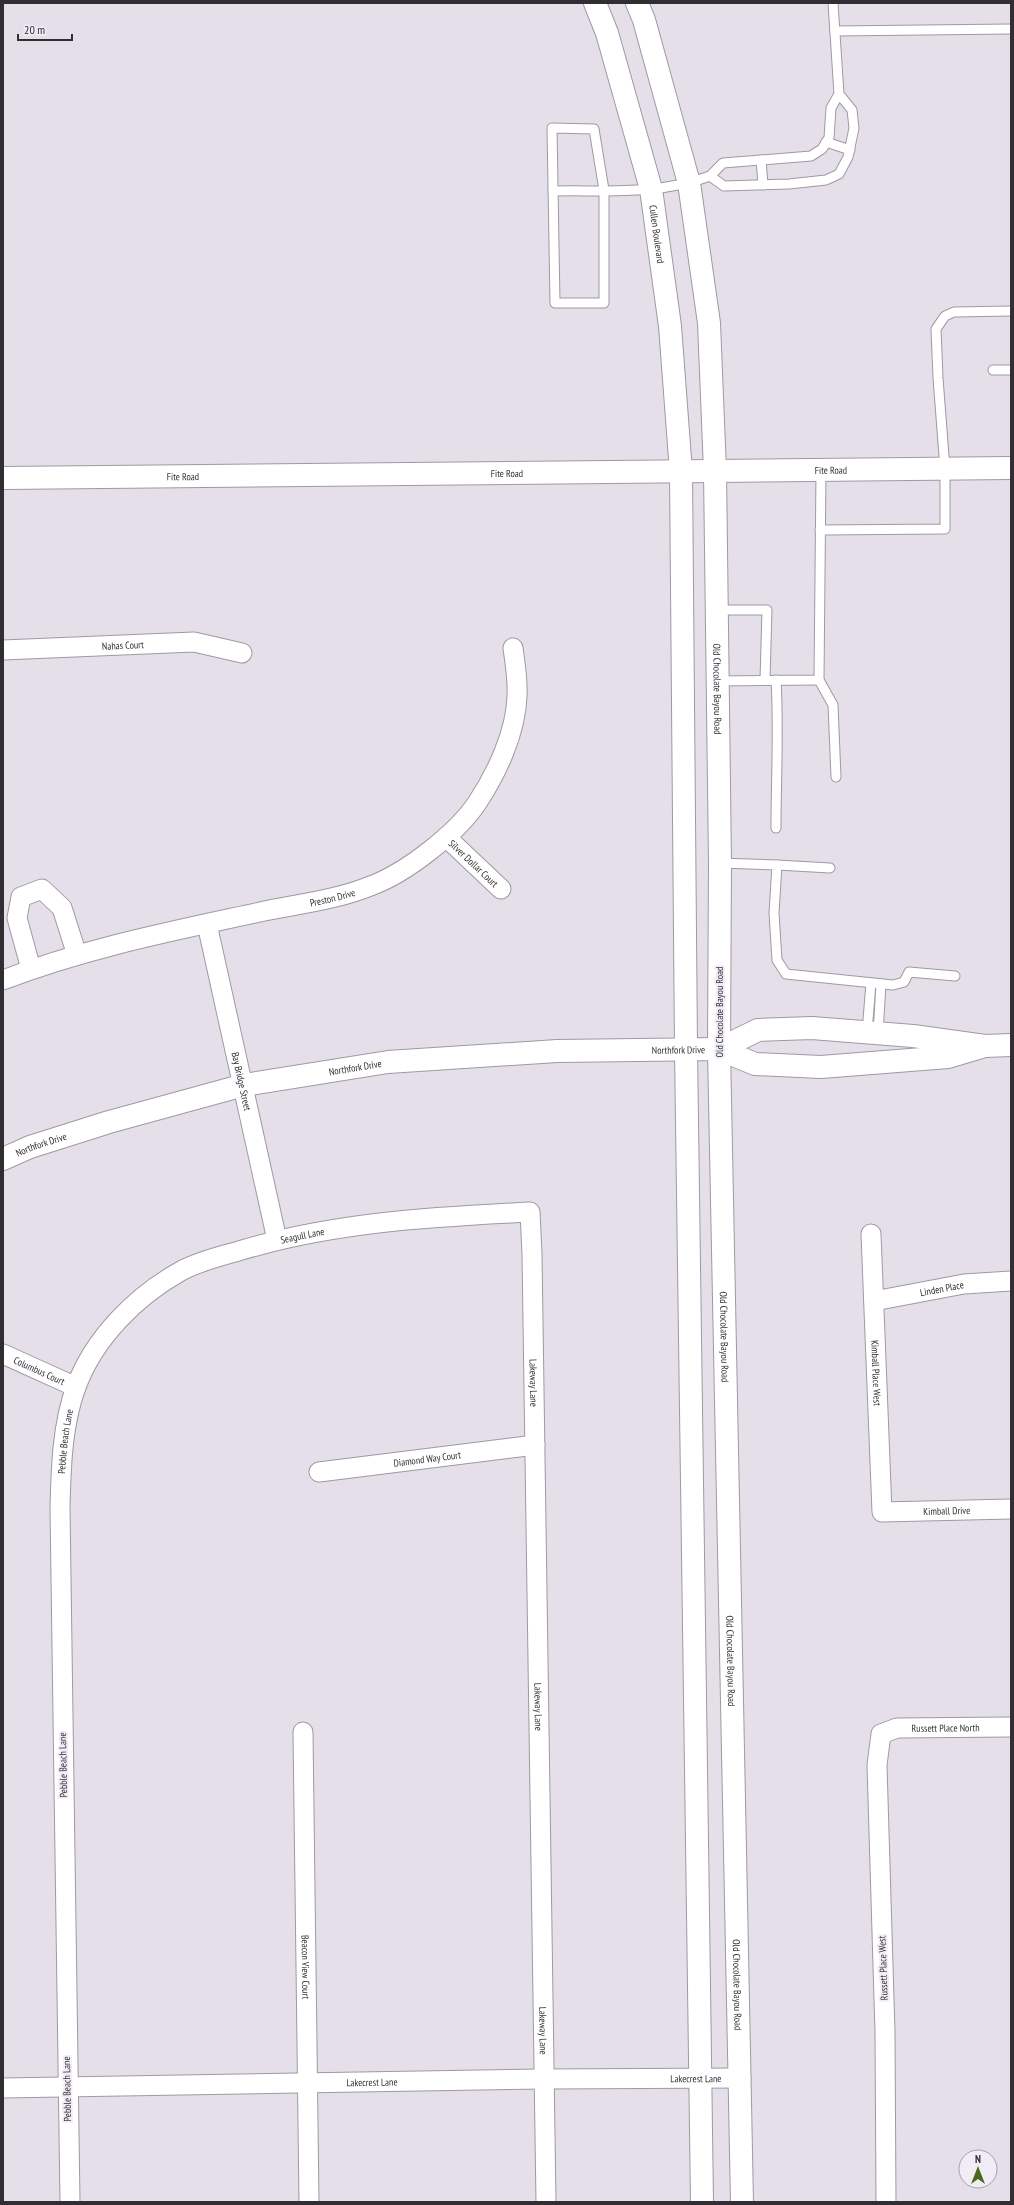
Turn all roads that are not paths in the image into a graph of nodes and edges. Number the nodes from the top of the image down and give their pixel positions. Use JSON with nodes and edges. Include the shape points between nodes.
{"nodes":[{"id":1,"x":594,"y":3,"type":"edge"},
{"id":2,"x":637,"y":3,"type":"edge"},
{"id":3,"x":833,"y":3,"type":"edge"},
{"id":4,"x":1011,"y":28,"type":"edge"},
{"id":5,"x":835,"y":31,"type":"junction"},
{"id":6,"x":839,"y":94,"type":"junction"},
{"id":7,"x":826,"y":142,"type":"junction"},
{"id":8,"x":850,"y":150,"type":"junction"},
{"id":9,"x":761,"y":160,"type":"junction"},
{"id":10,"x":710,"y":176,"type":"junction"},
{"id":11,"x":689,"y":183,"type":"junction"},
{"id":12,"x":763,"y":185,"type":"junction"},
{"id":13,"x":651,"y":189,"type":"junction"},
{"id":14,"x":553,"y":190,"type":"junction"},
{"id":15,"x":604,"y":190,"type":"junction"},
{"id":16,"x":1011,"y":311,"type":"edge"},
{"id":17,"x":993,"y":370,"type":"dead end"},
{"id":18,"x":1011,"y":370,"type":"edge"},
{"id":19,"x":1011,"y":468,"type":"edge"},
{"id":20,"x":945,"y":469,"type":"junction"},
{"id":21,"x":715,"y":471,"type":"junction"},
{"id":22,"x":821,"y":471,"type":"junction"},
{"id":23,"x":681,"y":472,"type":"junction"},
{"id":24,"x":3,"y":478,"type":"edge"},
{"id":25,"x":820,"y":530,"type":"junction"},
{"id":26,"x":717,"y":610,"type":"junction"},
{"id":27,"x":513,"y":648,"type":"dead end"},
{"id":28,"x":3,"y":650,"type":"edge"},
{"id":29,"x":242,"y":653,"type":"dead end"},
{"id":30,"x":765,"y":680,"type":"junction"},
{"id":31,"x":776,"y":680,"type":"junction"},
{"id":32,"x":819,"y":680,"type":"junction"},
{"id":33,"x":718,"y":681,"type":"junction"},
{"id":34,"x":836,"y":777,"type":"dead end"},
{"id":35,"x":776,"y":828,"type":"dead end"},
{"id":36,"x":446,"y":837,"type":"junction"},
{"id":37,"x":720,"y":863,"type":"junction"},
{"id":38,"x":777,"y":865,"type":"junction"},
{"id":39,"x":830,"y":868,"type":"dead end"},
{"id":40,"x":501,"y":889,"type":"dead end"},
{"id":41,"x":207,"y":924,"type":"junction"},
{"id":42,"x":77,"y":955,"type":"junction"},
{"id":43,"x":31,"y":969,"type":"junction"},
{"id":44,"x":955,"y":976,"type":"dead end"},
{"id":45,"x":3,"y":980,"type":"edge"},
{"id":46,"x":871,"y":983,"type":"junction"},
{"id":47,"x":881,"y":984,"type":"junction"},
{"id":48,"x":873,"y":1033,"type":"junction"},
{"id":49,"x":984,"y":1046,"type":"junction"},
{"id":50,"x":1011,"y":1046,"type":"edge"},
{"id":51,"x":686,"y":1049,"type":"junction"},
{"id":52,"x":719,"y":1049,"type":"junction"},
{"id":53,"x":244,"y":1085,"type":"junction"},
{"id":54,"x":3,"y":1159,"type":"edge"},
{"id":55,"x":530,"y":1212,"type":"joint"},
{"id":56,"x":871,"y":1234,"type":"dead end"},
{"id":57,"x":277,"y":1240,"type":"junction"},
{"id":58,"x":1011,"y":1281,"type":"edge"},
{"id":59,"x":874,"y":1301,"type":"junction"},
{"id":60,"x":104,"y":1336,"type":"joint"},
{"id":61,"x":3,"y":1354,"type":"edge"},
{"id":62,"x":76,"y":1387,"type":"junction"},
{"id":63,"x":535,"y":1445,"type":"junction"},
{"id":64,"x":319,"y":1472,"type":"dead end"},
{"id":65,"x":1011,"y":1509,"type":"edge"},
{"id":66,"x":882,"y":1512,"type":"joint"},
{"id":67,"x":1011,"y":1727,"type":"edge"},
{"id":68,"x":304,"y":1732,"type":"dead end"},
{"id":69,"x":881,"y":1734,"type":"joint"},
{"id":70,"x":740,"y":2078,"type":"junction"},
{"id":71,"x":544,"y":2079,"type":"junction"},
{"id":72,"x":699,"y":2079,"type":"junction"},
{"id":73,"x":307,"y":2084,"type":"junction"},
{"id":74,"x":67,"y":2087,"type":"junction"},
{"id":75,"x":3,"y":2088,"type":"edge"},
{"id":76,"x":70,"y":2202,"type":"edge"},
{"id":77,"x":309,"y":2202,"type":"edge"},
{"id":78,"x":546,"y":2202,"type":"edge"},
{"id":79,"x":702,"y":2202,"type":"edge"},
{"id":80,"x":742,"y":2202,"type":"edge"},
{"id":81,"x":886,"y":2202,"type":"edge"}],
"edges":[{"from":1,"to":13,"type":"main road","name":"Cullen Boulevard","via":[[607,33]]},
{"from":2,"to":11,"type":"main road","via":[[644,20]]},
{"from":3,"to":5,"type":"lane"},
{"from":4,"to":5,"type":"lane"},
{"from":5,"to":6,"type":"lane"},
{"from":6,"to":7,"type":"lane","via":[[831,108],[829,138]]},
{"from":6,"to":8,"type":"lane","via":[[852,110],[854,128]]},
{"from":7,"to":8,"type":"lane"},
{"from":7,"to":9,"type":"lane","via":[[822,149],[811,156]]},
{"from":8,"to":12,"type":"lane","via":[[839,174],[826,180]]},
{"from":9,"to":10,"type":"lane","via":[[723,163]]},
{"from":9,"to":12,"type":"lane"},
{"from":10,"to":11,"type":"lane"},
{"from":10,"to":12,"type":"lane","via":[[724,186]]},
{"from":11,"to":13,"type":"lane"},
{"from":11,"to":21,"type":"main road","via":[[709,323]]},
{"from":13,"to":15,"type":"lane"},
{"from":13,"to":23,"type":"main road","name":"Cullen Boulevard","via":[[670,326]]},
{"from":14,"to":15,"type":"lane"},
{"from":14,"to":15,"type":"lane","via":[[552,128],[594,129]]},
{"from":14,"to":15,"type":"lane","via":[[555,303],[604,303]]},
{"from":16,"to":20,"type":"lane","via":[[954,312],[946,316],[936,330]]},
{"from":17,"to":18,"type":"lane"},
{"from":19,"to":20,"type":"main road","name":"Fite Road"},
{"from":20,"to":22,"type":"main road","name":"Fite Road"},
{"from":20,"to":25,"type":"lane","via":[[945,529]]},
{"from":21,"to":22,"type":"main road","name":"Fite Road"},
{"from":21,"to":23,"type":"main road","name":"Fite Road"},
{"from":21,"to":26,"type":"main road","name":"Old Chocolate Bayou Road"},
{"from":22,"to":25,"type":"lane"},
{"from":23,"to":24,"type":"main road","name":"Fite Road"},
{"from":23,"to":51,"type":"main road"},
{"from":25,"to":32,"type":"lane"},
{"from":26,"to":30,"type":"lane","via":[[766,610]]},
{"from":26,"to":33,"type":"main road","name":"Old Chocolate Bayou Road"},
{"from":27,"to":36,"type":"street","name":"Preston Drive","via":[[517,696],[510,735],[476,804]]},
{"from":28,"to":29,"type":"street","name":"Nahas Court","via":[[194,642]]},
{"from":30,"to":31,"type":"lane"},
{"from":30,"to":33,"type":"lane"},
{"from":31,"to":32,"type":"lane"},
{"from":31,"to":35,"type":"lane"},
{"from":32,"to":34,"type":"lane","via":[[833,705]]},
{"from":33,"to":37,"type":"main road","name":"Old Chocolate Bayou Road"},
{"from":36,"to":40,"type":"street","name":"Silver Dollar Court"},
{"from":36,"to":41,"type":"street","name":"Preston Drive","via":[[412,864],[374,885],[334,898]]},
{"from":37,"to":38,"type":"lane"},
{"from":37,"to":52,"type":"main road","name":"Old Chocolate Bayou Road"},
{"from":38,"to":39,"type":"lane"},
{"from":38,"to":46,"type":"lane","via":[[774,913],[777,960],[786,974]]},
{"from":41,"to":42,"type":"street","name":"Preston Drive"},
{"from":41,"to":53,"type":"street","name":"Bay Bridge Street"},
{"from":42,"to":43,"type":"street","name":"Preston Drive"},
{"from":42,"to":43,"type":"street","via":[[62,908],[42,889],[21,897],[17,918]]},
{"from":43,"to":45,"type":"street","name":"Preston Drive"},
{"from":44,"to":47,"type":"lane","via":[[909,972],[904,982],[893,986]]},
{"from":46,"to":47,"type":"lane"},
{"from":46,"to":48,"type":"lane"},
{"from":47,"to":48,"type":"lane"},
{"from":48,"to":49,"type":"main road","name":"Northfork Drive"},
{"from":48,"to":52,"type":"main road","name":"Northfork Drive","via":[[812,1028],[758,1030]]},
{"from":49,"to":50,"type":"main road","name":"Northfork Drive"},
{"from":49,"to":52,"type":"main road","name":"Northfork Drive","via":[[948,1057],[821,1067],[755,1064]]},
{"from":51,"to":52,"type":"main road","name":"Northfork Drive"},
{"from":51,"to":53,"type":"main road","name":"Northfork Drive","via":[[557,1051],[388,1062]]},
{"from":51,"to":72,"type":"main road"},
{"from":52,"to":70,"type":"main road","name":"Old Chocolate Bayou Road"},
{"from":53,"to":54,"type":"main road","name":"Northfork Drive","via":[[109,1122],[30,1147]]},
{"from":53,"to":57,"type":"street","name":"Bay Bridge Street"},
{"from":55,"to":57,"type":"street","name":"Seagull Lane","via":[[382,1221]]},
{"from":55,"to":63,"type":"street","name":"Lakeway Lane"},
{"from":56,"to":59,"type":"street","name":"Kimball Place West"},
{"from":57,"to":60,"type":"street","name":"Seagull Lane","via":[[182,1270],[129,1310]]},
{"from":58,"to":59,"type":"street","name":"Linden Place","via":[[964,1284]]},
{"from":59,"to":66,"type":"street","name":"Kimball Place West"},
{"from":60,"to":62,"type":"street","name":"Pebble Beach Lane"},
{"from":61,"to":62,"type":"street","name":"Columbus Court"},
{"from":62,"to":74,"type":"street","name":"Pebble Beach Lane","via":[[66,1426],[62,1456],[60,1508]]},
{"from":63,"to":64,"type":"street","name":"Diamond Way Court"},
{"from":63,"to":71,"type":"street","name":"Lakeway Lane"},
{"from":65,"to":66,"type":"street","name":"Kimball Drive"},
{"from":67,"to":69,"type":"street","name":"Russett Place North","via":[[897,1728]]},
{"from":68,"to":73,"type":"street","name":"Beacon View Court"},
{"from":69,"to":81,"type":"street","name":"Russett Place West","via":[[877,1765],[885,2032]]},
{"from":70,"to":72,"type":"street","name":"Lakecrest Lane"},
{"from":70,"to":80,"type":"main road","name":"Old Chocolate Bayou Road"},
{"from":71,"to":72,"type":"street","name":"Lakecrest Lane"},
{"from":71,"to":73,"type":"street","name":"Lakecrest Lane"},
{"from":71,"to":78,"type":"street","name":"Lakeway Lane"},
{"from":72,"to":79,"type":"main road"},
{"from":73,"to":74,"type":"street","name":"Lakecrest Lane"},
{"from":73,"to":77,"type":"street","name":"Beacon View Court"},
{"from":74,"to":75,"type":"street","name":"Lakecrest Lane"},
{"from":74,"to":76,"type":"street","name":"Pebble Beach Lane"}]}
